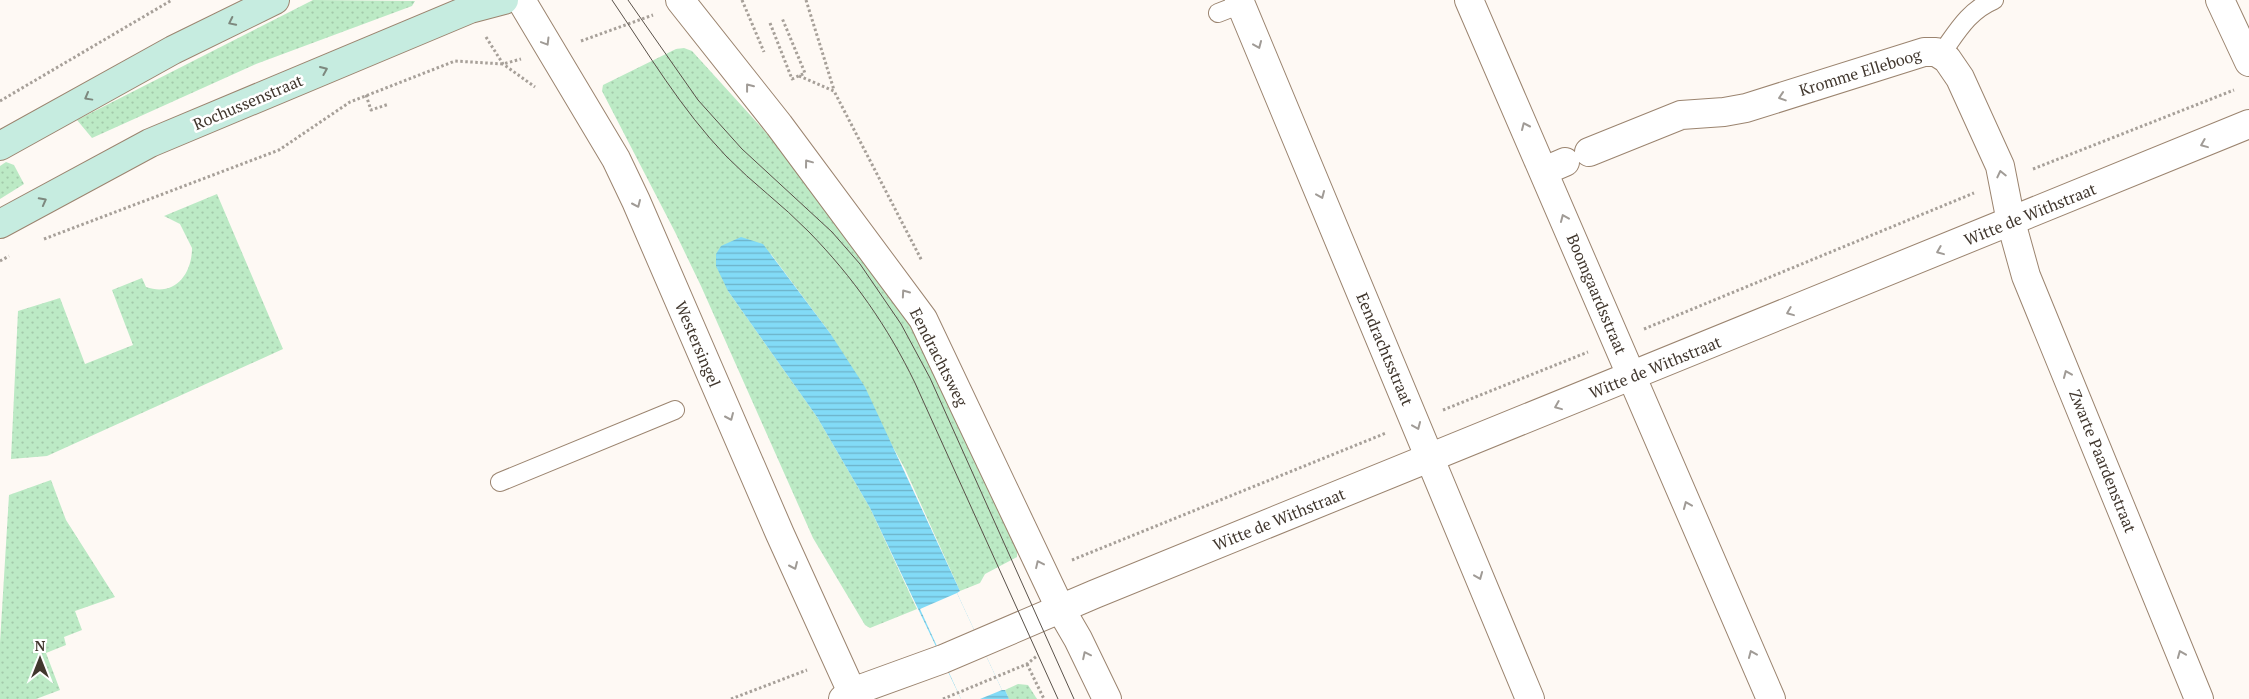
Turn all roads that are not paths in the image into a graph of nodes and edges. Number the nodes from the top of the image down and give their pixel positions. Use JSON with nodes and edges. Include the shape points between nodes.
{"nodes":[{"id":1,"x":275,"y":0,"type":"edge"},
{"id":2,"x":504,"y":0,"type":"edge"},
{"id":3,"x":521,"y":0,"type":"edge"},
{"id":4,"x":1469,"y":0,"type":"edge"},
{"id":5,"x":1994,"y":0,"type":"edge"},
{"id":6,"x":2220,"y":0,"type":"edge"},
{"id":7,"x":682,"y":2,"type":"edge"},
{"id":8,"x":1233,"y":6,"type":"edge"},
{"id":9,"x":1941,"y":54,"type":"junction"},
{"id":10,"x":2249,"y":62,"type":"edge"},
{"id":11,"x":2249,"y":124,"type":"edge"},
{"id":12,"x":0,"y":146,"type":"edge"},
{"id":13,"x":1580,"y":152,"type":"junction"},
{"id":14,"x":2011,"y":222,"type":"junction"},
{"id":15,"x":0,"y":224,"type":"edge"},
{"id":16,"x":1632,"y":376,"type":"junction"},
{"id":17,"x":674,"y":410,"type":"dead end"},
{"id":18,"x":1430,"y":458,"type":"junction"},
{"id":19,"x":500,"y":482,"type":"dead end"},
{"id":20,"x":1060,"y":608,"type":"junction"},
{"id":21,"x":850,"y":697,"type":"edge"},
{"id":22,"x":1107,"y":699,"type":"edge"},
{"id":23,"x":1530,"y":699,"type":"edge"},
{"id":24,"x":1771,"y":699,"type":"edge"},
{"id":25,"x":2199,"y":699,"type":"edge"}],
"edges":[{"from":1,"to":12,"type":"main road","one_way":true,"via":[[173,50]]},
{"from":15,"to":2,"type":"main road","name":"Rochussenstraat","one_way":true,"via":[[150,143],[470,9]]},
{"from":3,"to":21,"type":"street","name":"Westersingel","one_way":true,"via":[[616,160],[636,201]]},
{"from":13,"to":4,"type":"street","name":"Boomgaardsstraat","one_way":true},
{"from":5,"to":9,"type":"lane","via":[[1967,16]]},
{"from":6,"to":10,"type":"street"},
{"from":20,"to":7,"type":"street","name":"Eendrachtsweg","one_way":true,"via":[[922,319],[779,125]]},
{"from":8,"to":18,"type":"street","name":"Eendrachtsstraat","one_way":true},
{"from":9,"to":13,"type":"street","name":"Kromme Elleboog","one_way":true,"via":[[1930,50],[1746,108],[1681,115]]},
{"from":14,"to":9,"type":"street","name":"Kromme Elleboog","one_way":true,"via":[[2000,166],[1960,78],[1952,63]]},
{"from":11,"to":14,"type":"street","name":"Witte de Withstraat","one_way":true},
{"from":16,"to":13,"type":"street","name":"Boomgaardsstraat","one_way":true,"via":[[1616,340]]},
{"from":14,"to":16,"type":"street","name":"Witte de Withstraat","one_way":true},
{"from":25,"to":14,"type":"street","name":"Zwarte Paardenstraat","one_way":true,"via":[[2026,276]]},
{"from":16,"to":18,"type":"street","name":"Witte de Withstraat","one_way":true},
{"from":24,"to":16,"type":"street","name":"Boomgaardsstraat","one_way":true},
{"from":17,"to":19,"type":"lane"},
{"from":18,"to":20,"type":"street","name":"Witte de Withstraat"},
{"from":18,"to":23,"type":"street","name":"Eendrachtsstraat","one_way":true},
{"from":20,"to":21,"type":"street","name":"Witte de Withstraat"},
{"from":22,"to":20,"type":"street","name":"Eendrachtsweg","one_way":true}]}
